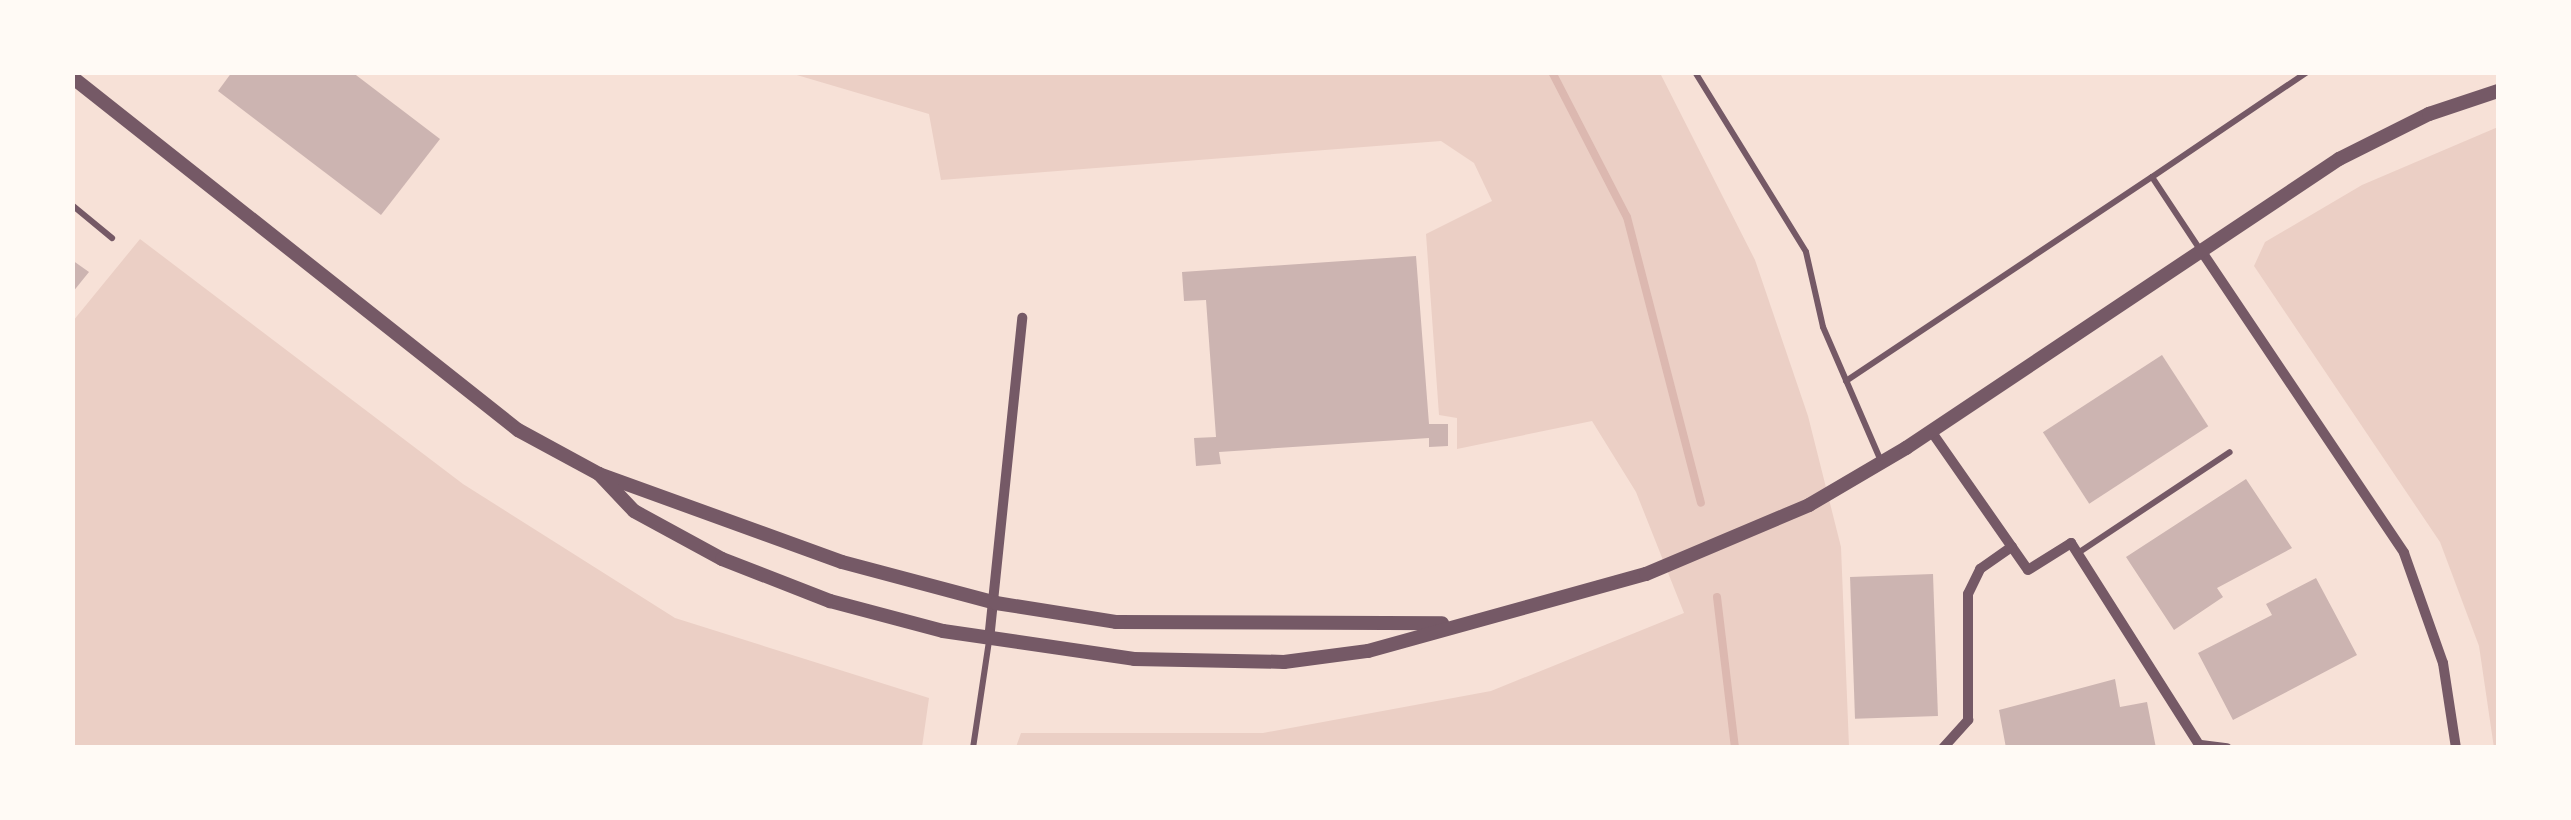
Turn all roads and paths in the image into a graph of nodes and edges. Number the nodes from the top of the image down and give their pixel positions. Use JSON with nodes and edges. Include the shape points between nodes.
{"nodes":[{"id":1,"x":1695,"y":72,"type":"edge"},
{"id":2,"x":2307,"y":72,"type":"edge"},
{"id":3,"x":72,"y":76,"type":"edge"},
{"id":4,"x":2498,"y":91,"type":"edge"},
{"id":5,"x":2152,"y":177,"type":"junction"},
{"id":6,"x":72,"y":205,"type":"edge"},
{"id":7,"x":112,"y":238,"type":"dead end"},
{"id":8,"x":2199,"y":248,"type":"junction"},
{"id":9,"x":1022,"y":318,"type":"dead end"},
{"id":10,"x":1846,"y":381,"type":"junction"},
{"id":11,"x":1931,"y":431,"type":"junction"},
{"id":12,"x":2230,"y":452,"type":"dead end"},
{"id":13,"x":1882,"y":462,"type":"junction"},
{"id":14,"x":600,"y":474,"type":"junction"},
{"id":15,"x":2012,"y":547,"type":"junction"},
{"id":16,"x":2078,"y":553,"type":"junction"},
{"id":17,"x":996,"y":603,"type":"junction"},
{"id":18,"x":1453,"y":623,"type":"junction"},
{"id":19,"x":989,"y":641,"type":"junction"},
{"id":20,"x":2201,"y":746,"type":"edge"},
{"id":21,"x":973,"y":748,"type":"edge"},
{"id":22,"x":1942,"y":748,"type":"edge"},
{"id":23,"x":2227,"y":748,"type":"edge"},
{"id":24,"x":2456,"y":748,"type":"edge"}],
"edges":[{"from":1,"to":10,"type":"lane","via":[[1806,252],[1823,328]]},
{"from":2,"to":5,"type":"lane"},
{"from":3,"to":14,"type":"street","via":[[518,430]]},
{"from":4,"to":8,"type":"street","via":[[2429,114],[2339,159]]},
{"from":5,"to":8,"type":"lane"},
{"from":5,"to":10,"type":"lane"},
{"from":6,"to":7,"type":"lane"},
{"from":8,"to":11,"type":"street"},
{"from":8,"to":24,"type":"street","via":[[2404,552],[2444,663]]},
{"from":9,"to":17,"type":"street"},
{"from":10,"to":13,"type":"lane"},
{"from":11,"to":13,"type":"street"},
{"from":11,"to":15,"type":"street"},
{"from":12,"to":16,"type":"lane"},
{"from":13,"to":18,"type":"street","via":[[1809,505],[1646,574]]},
{"from":14,"to":17,"type":"street","via":[[842,562]]},
{"from":14,"to":19,"type":"street","via":[[634,511],[722,560],[830,601]]},
{"from":15,"to":16,"type":"street","via":[[2028,570],[2071,543]]},
{"from":15,"to":22,"type":"street","via":[[1980,569],[1968,594],[1968,720]]},
{"from":16,"to":20,"type":"street"},
{"from":17,"to":18,"type":"street","via":[[1116,622]]},
{"from":17,"to":19,"type":"street"},
{"from":18,"to":19,"type":"street","via":[[1368,652],[1284,662],[1134,659]]},
{"from":19,"to":21,"type":"lane"},
{"from":20,"to":23,"type":"street"}]}
